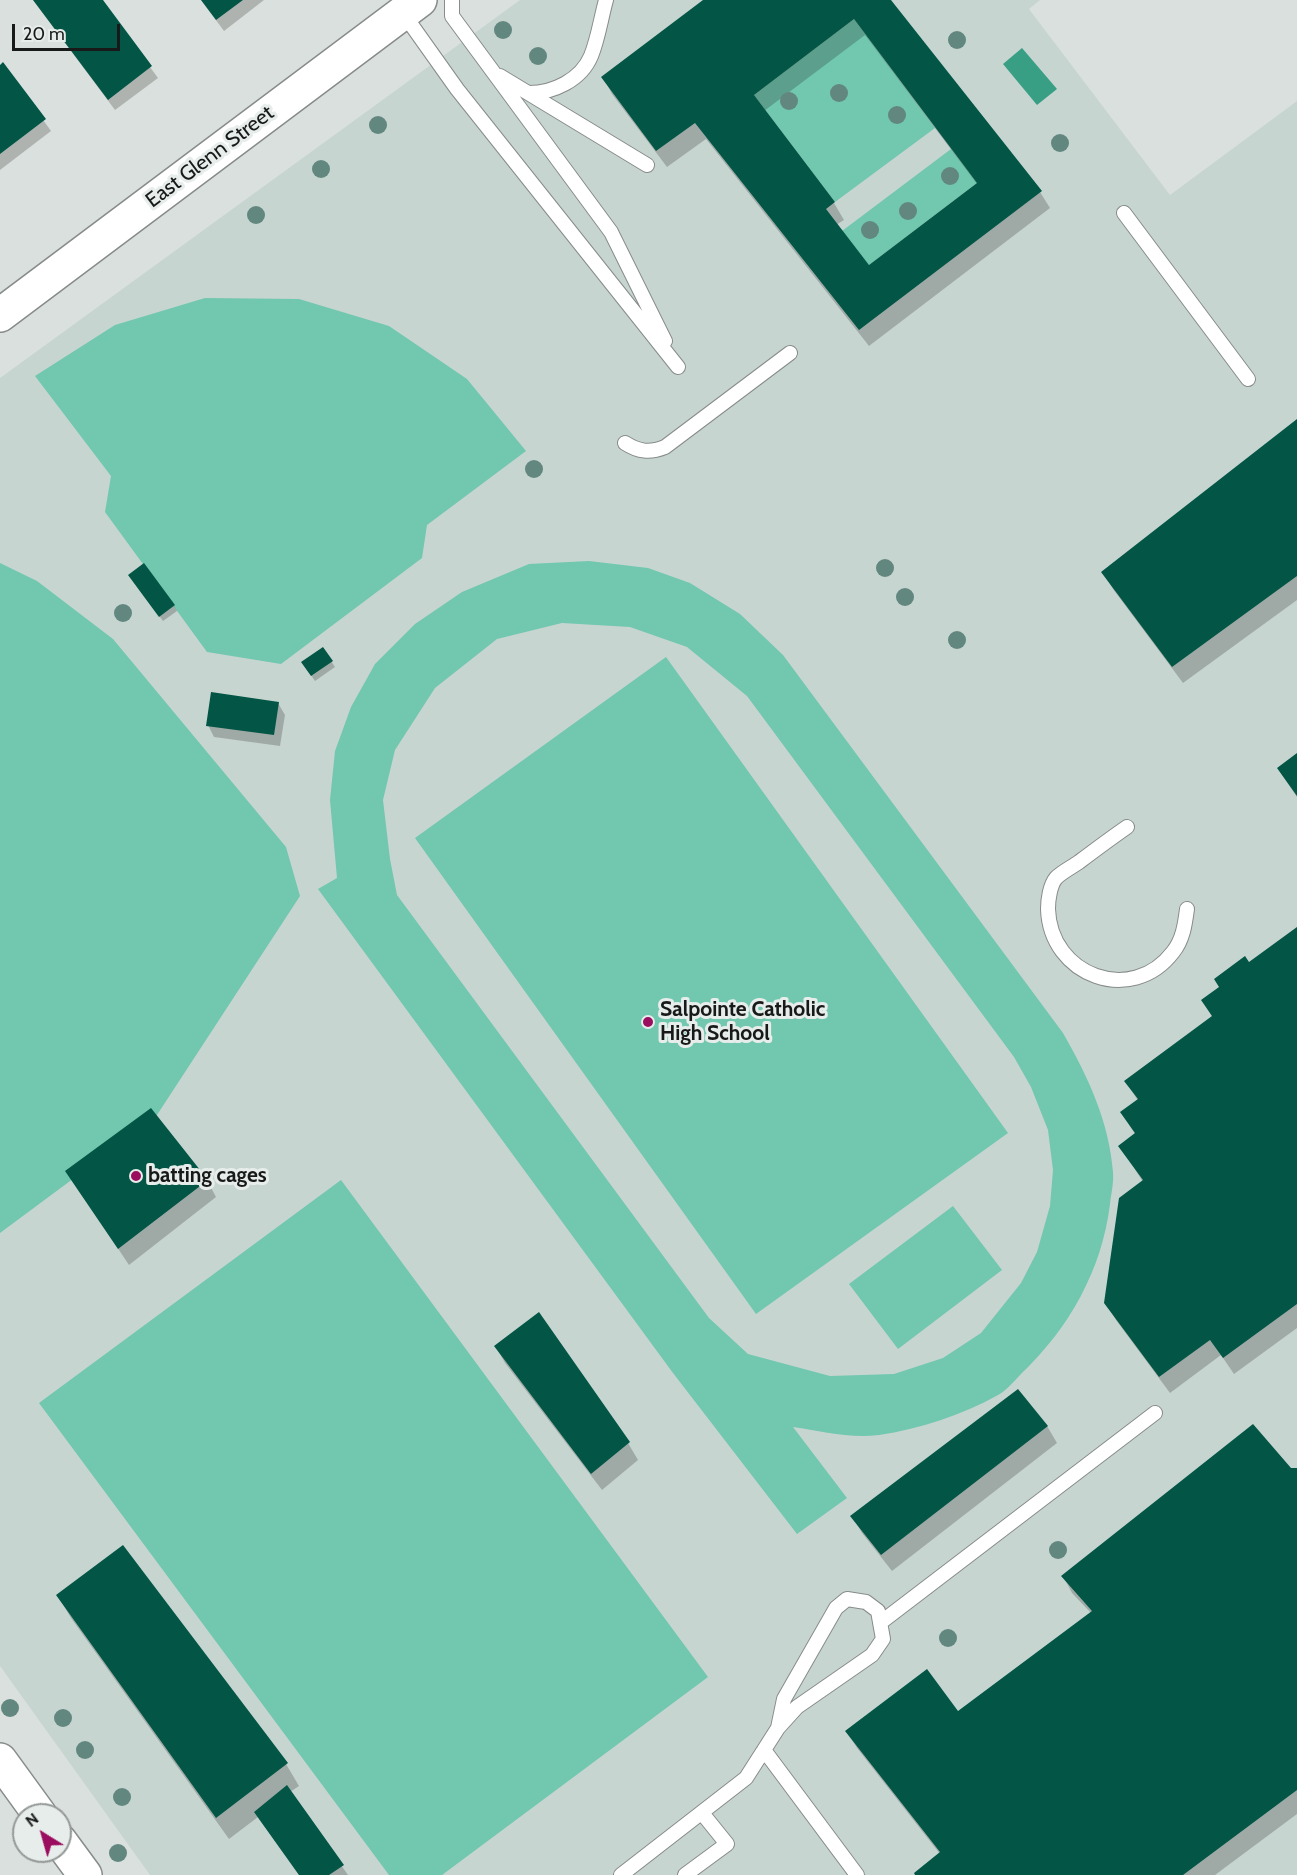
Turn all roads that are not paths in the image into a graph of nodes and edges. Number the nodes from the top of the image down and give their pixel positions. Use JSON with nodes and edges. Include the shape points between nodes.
{"nodes":[{"id":1,"x":452,"y":0,"type":"edge"},
{"id":2,"x":606,"y":0,"type":"edge"},
{"id":3,"x":412,"y":7,"type":"edge"},
{"id":4,"x":495,"y":73,"type":"junction"},
{"id":5,"x":529,"y":93,"type":"junction"},
{"id":6,"x":646,"y":165,"type":"dead end"},
{"id":7,"x":1124,"y":213,"type":"dead end"},
{"id":8,"x":0,"y":315,"type":"edge"},
{"id":9,"x":790,"y":354,"type":"dead end"},
{"id":10,"x":1248,"y":379,"type":"dead end"},
{"id":11,"x":625,"y":443,"type":"dead end"},
{"id":12,"x":1127,"y":826,"type":"dead end"},
{"id":13,"x":1187,"y":909,"type":"dead end"},
{"id":14,"x":1155,"y":1413,"type":"dead end"},
{"id":15,"x":880,"y":1623,"type":"junction"},
{"id":16,"x":778,"y":1728,"type":"junction"},
{"id":17,"x":764,"y":1750,"type":"junction"},
{"id":18,"x":0,"y":1760,"type":"edge"},
{"id":19,"x":31,"y":1803,"type":"edge"},
{"id":20,"x":702,"y":1813,"type":"junction"},
{"id":21,"x":72,"y":1857,"type":"edge"},
{"id":22,"x":85,"y":1875,"type":"edge"},
{"id":23,"x":621,"y":1875,"type":"edge"},
{"id":24,"x":685,"y":1875,"type":"edge"},
{"id":25,"x":857,"y":1875,"type":"edge"}],
"edges":[{"from":1,"to":4,"type":"lane","via":[[452,16]]},
{"from":2,"to":5,"type":"lane","via":[[591,57],[578,74],[545,93]]},
{"from":3,"to":4,"type":"lane","via":[[457,89],[678,367],[611,232]]},
{"from":3,"to":8,"type":"street","name":"East Glenn Street"},
{"from":4,"to":5,"type":"lane"},
{"from":5,"to":6,"type":"lane"},
{"from":7,"to":10,"type":"lane"},
{"from":9,"to":11,"type":"lane","via":[[665,447],[644,451]]},
{"from":12,"to":13,"type":"lane","via":[[1055,879],[1048,901],[1049,924],[1057,945],[1071,963],[1090,975],[1113,980],[1136,978],[1156,968],[1173,952],[1184,932]]},
{"from":14,"to":15,"type":"lane"},
{"from":15,"to":16,"type":"lane","via":[[883,1639],[872,1655],[797,1707]]},
{"from":15,"to":16,"type":"lane","via":[[878,1611],[866,1602],[847,1599],[836,1608],[784,1698]]},
{"from":16,"to":17,"type":"lane"},
{"from":17,"to":20,"type":"lane","via":[[746,1778]]},
{"from":17,"to":25,"type":"lane"},
{"from":18,"to":19,"type":"street"},
{"from":20,"to":23,"type":"lane"},
{"from":20,"to":24,"type":"lane","via":[[727,1844]]},
{"from":21,"to":22,"type":"street"}]}
